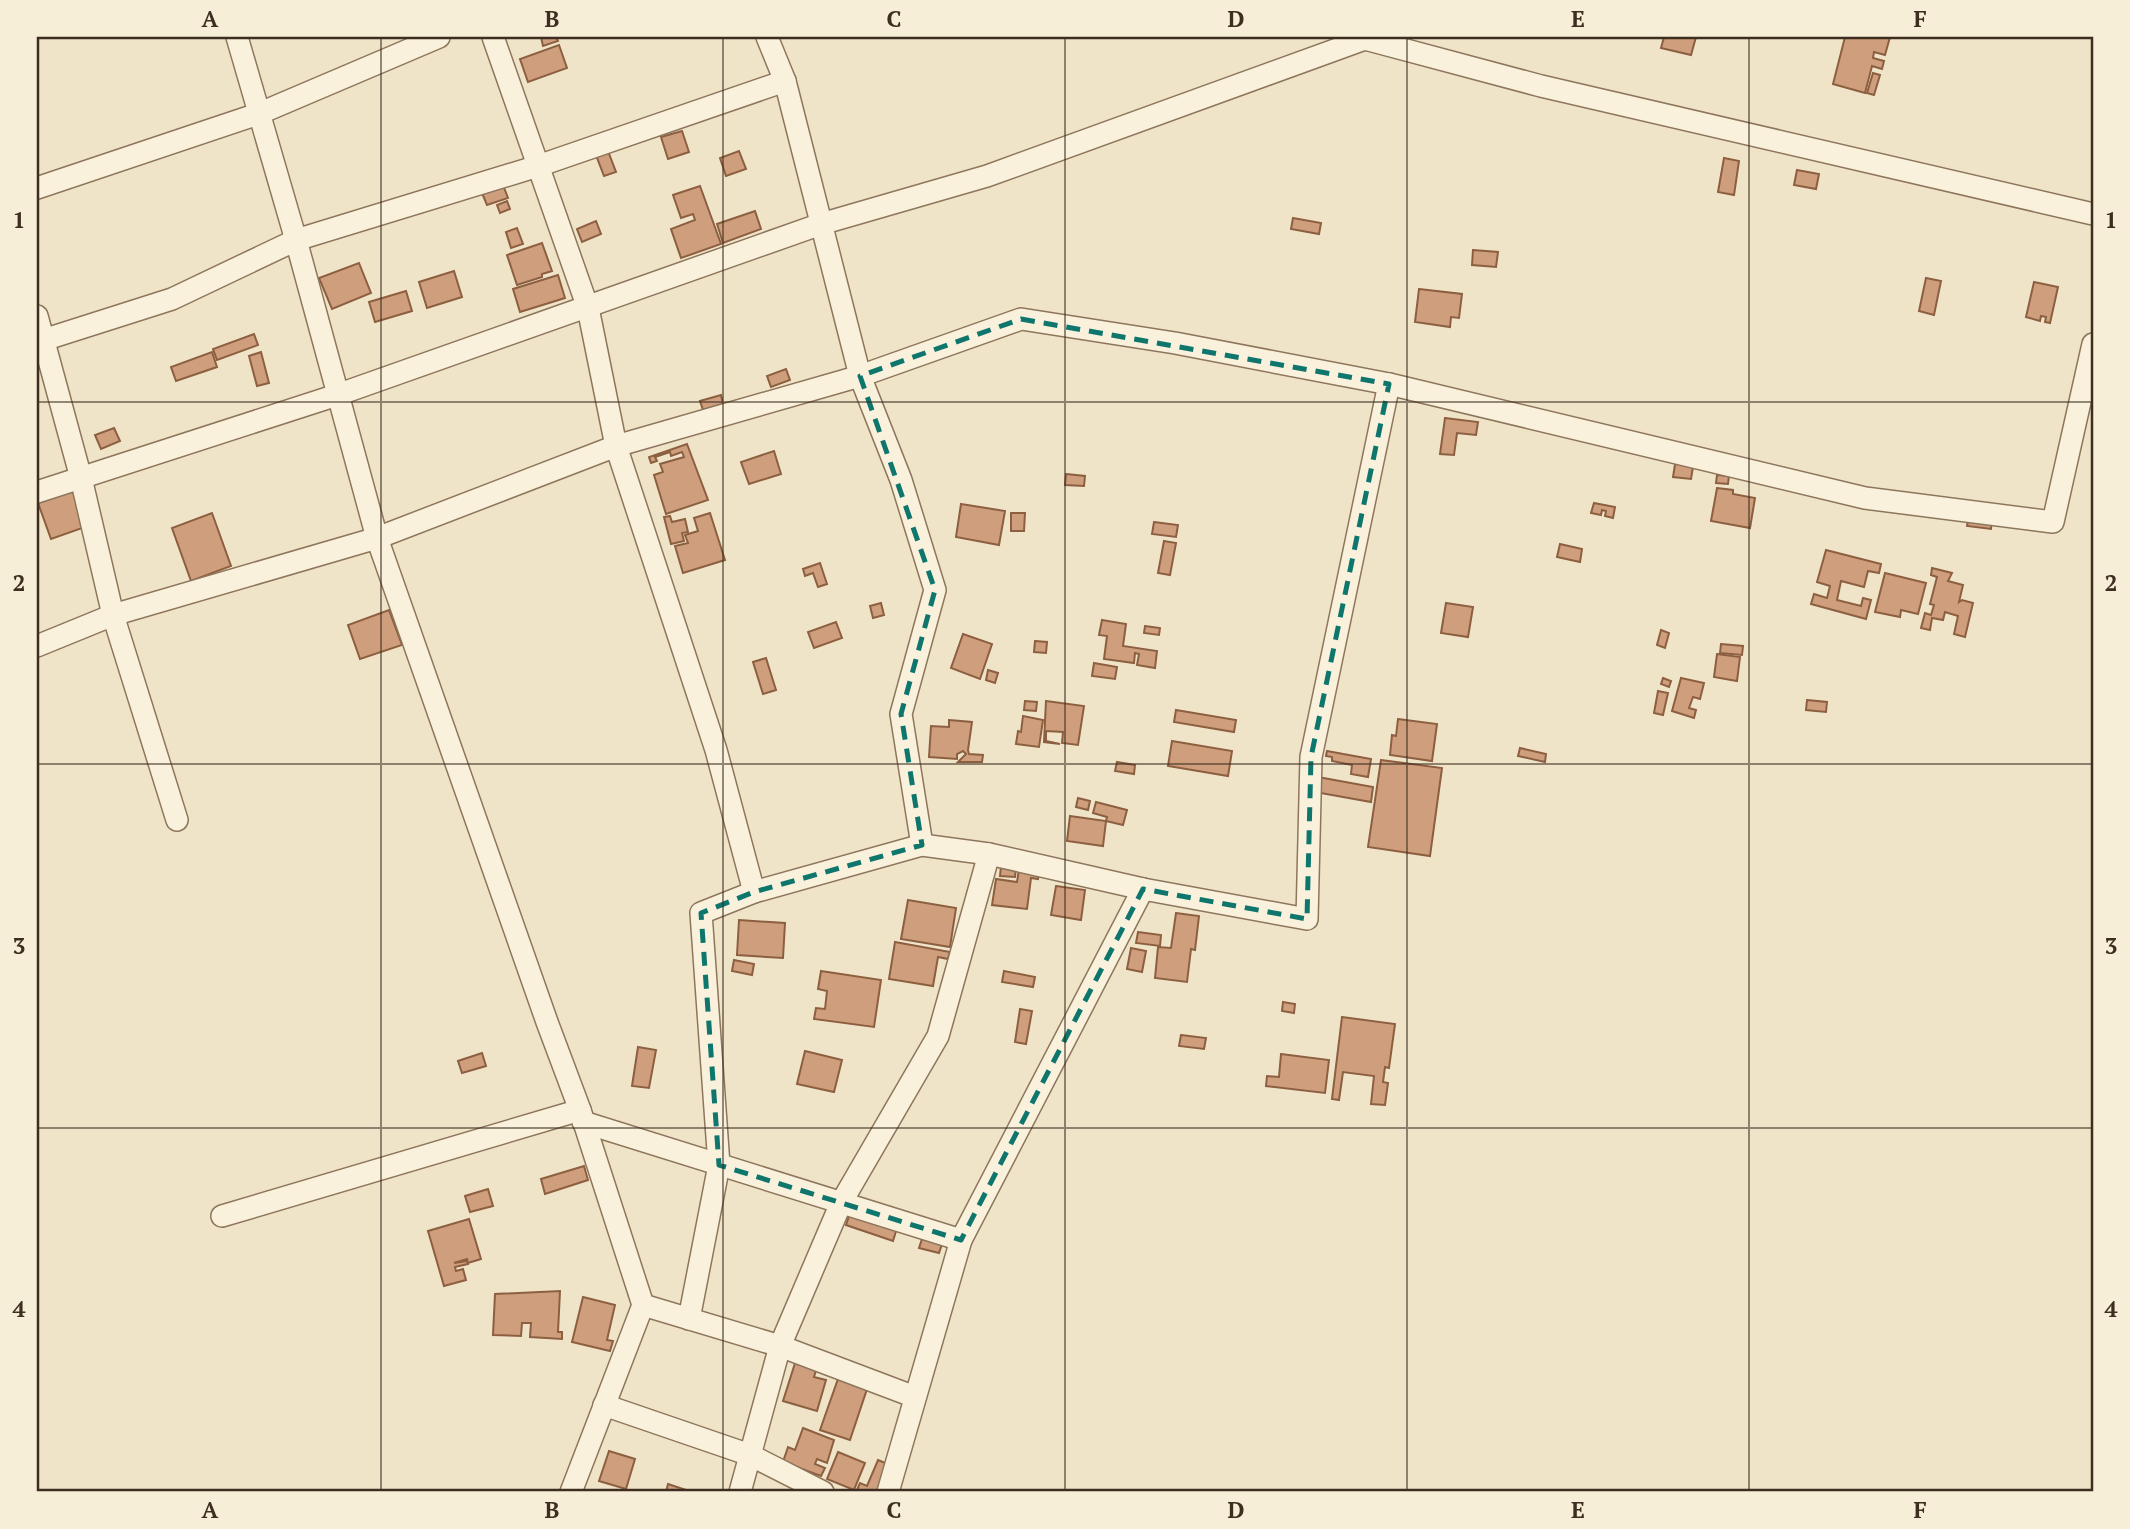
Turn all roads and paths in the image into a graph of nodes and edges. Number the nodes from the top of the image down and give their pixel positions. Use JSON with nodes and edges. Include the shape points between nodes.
{"nodes":[{"id":1,"x":237,"y":37,"type":"edge"},
{"id":2,"x":439,"y":37,"type":"edge"},
{"id":3,"x":493,"y":37,"type":"edge"},
{"id":4,"x":767,"y":37,"type":"edge"},
{"id":5,"x":785,"y":81,"type":"junction"},
{"id":6,"x":258,"y":114,"type":"junction"},
{"id":7,"x":538,"y":166,"type":"junction"},
{"id":8,"x":37,"y":188,"type":"edge"},
{"id":9,"x":2093,"y":214,"type":"edge"},
{"id":10,"x":821,"y":224,"type":"junction"},
{"id":11,"x":296,"y":240,"type":"junction"},
{"id":12,"x":588,"y":308,"type":"junction"},
{"id":13,"x":37,"y":316,"type":"edge"},
{"id":14,"x":40,"y":341,"type":"edge"},
{"id":15,"x":2093,"y":344,"type":"edge"},
{"id":16,"x":860,"y":376,"type":"junction"},
{"id":17,"x":1389,"y":384,"type":"junction"},
{"id":18,"x":337,"y":395,"type":"junction"},
{"id":19,"x":616,"y":446,"type":"junction"},
{"id":20,"x":80,"y":478,"type":"junction"},
{"id":21,"x":37,"y":492,"type":"edge"},
{"id":22,"x":377,"y":538,"type":"junction"},
{"id":23,"x":113,"y":615,"type":"junction"},
{"id":24,"x":37,"y":646,"type":"edge"},
{"id":25,"x":177,"y":820,"type":"dead end"},
{"id":26,"x":922,"y":845,"type":"junction"},
{"id":27,"x":989,"y":854,"type":"junction"},
{"id":28,"x":1143,"y":889,"type":"junction"},
{"id":29,"x":754,"y":892,"type":"junction"},
{"id":30,"x":581,"y":1116,"type":"junction"},
{"id":31,"x":719,"y":1165,"type":"junction"},
{"id":32,"x":841,"y":1203,"type":"junction"},
{"id":33,"x":222,"y":1216,"type":"dead end"},
{"id":34,"x":961,"y":1240,"type":"junction"},
{"id":35,"x":643,"y":1305,"type":"junction"},
{"id":36,"x":689,"y":1319,"type":"junction"},
{"id":37,"x":780,"y":1346,"type":"junction"},
{"id":38,"x":915,"y":1397,"type":"junction"},
{"id":39,"x":604,"y":1405,"type":"junction"},
{"id":40,"x":750,"y":1455,"type":"junction"},
{"id":41,"x":571,"y":1492,"type":"edge"},
{"id":42,"x":740,"y":1492,"type":"edge"},
{"id":43,"x":823,"y":1492,"type":"edge"},
{"id":44,"x":888,"y":1492,"type":"edge"}],
"edges":[{"from":1,"to":6,"type":"street"},
{"from":2,"to":6,"type":"street"},
{"from":3,"to":7,"type":"street"},
{"from":4,"to":5,"type":"street"},
{"from":5,"to":7,"type":"street"},
{"from":5,"to":10,"type":"street"},
{"from":6,"to":8,"type":"street"},
{"from":6,"to":11,"type":"street"},
{"from":7,"to":11,"type":"street"},
{"from":7,"to":12,"type":"street"},
{"from":9,"to":10,"type":"street","via":[[1541,86],[1365,39],[987,176]]},
{"from":10,"to":12,"type":"street"},
{"from":10,"to":16,"type":"street"},
{"from":11,"to":14,"type":"street","via":[[172,299]]},
{"from":11,"to":18,"type":"street"},
{"from":12,"to":18,"type":"street"},
{"from":12,"to":19,"type":"street"},
{"from":13,"to":14,"type":"street"},
{"from":14,"to":20,"type":"street"},
{"from":15,"to":17,"type":"street","via":[[2053,522],[1865,498]]},
{"from":16,"to":17,"type":"street","via":[[1021,319]]},
{"from":16,"to":19,"type":"street"},
{"from":16,"to":26,"type":"street","via":[[901,480],[935,590],[901,713]]},
{"from":17,"to":28,"type":"street","via":[[1311,757],[1307,919]]},
{"from":18,"to":20,"type":"street"},
{"from":18,"to":22,"type":"street"},
{"from":19,"to":22,"type":"street"},
{"from":19,"to":29,"type":"street","via":[[716,750]]},
{"from":20,"to":21,"type":"street"},
{"from":20,"to":23,"type":"street"},
{"from":22,"to":23,"type":"street"},
{"from":22,"to":30,"type":"street"},
{"from":23,"to":24,"type":"street"},
{"from":23,"to":25,"type":"street"},
{"from":26,"to":27,"type":"street"},
{"from":26,"to":29,"type":"street"},
{"from":27,"to":28,"type":"street"},
{"from":27,"to":32,"type":"street","via":[[938,1036]]},
{"from":28,"to":34,"type":"street"},
{"from":29,"to":31,"type":"street","via":[[701,913]]},
{"from":30,"to":31,"type":"street"},
{"from":30,"to":33,"type":"street"},
{"from":30,"to":35,"type":"street"},
{"from":31,"to":32,"type":"street"},
{"from":31,"to":36,"type":"street"},
{"from":32,"to":34,"type":"street"},
{"from":32,"to":37,"type":"street"},
{"from":34,"to":38,"type":"street"},
{"from":35,"to":36,"type":"street"},
{"from":35,"to":39,"type":"street"},
{"from":36,"to":37,"type":"street"},
{"from":37,"to":38,"type":"street"},
{"from":37,"to":40,"type":"street"},
{"from":38,"to":44,"type":"street"},
{"from":39,"to":40,"type":"street"},
{"from":39,"to":41,"type":"street"},
{"from":40,"to":42,"type":"street"},
{"from":40,"to":43,"type":"street"}]}
